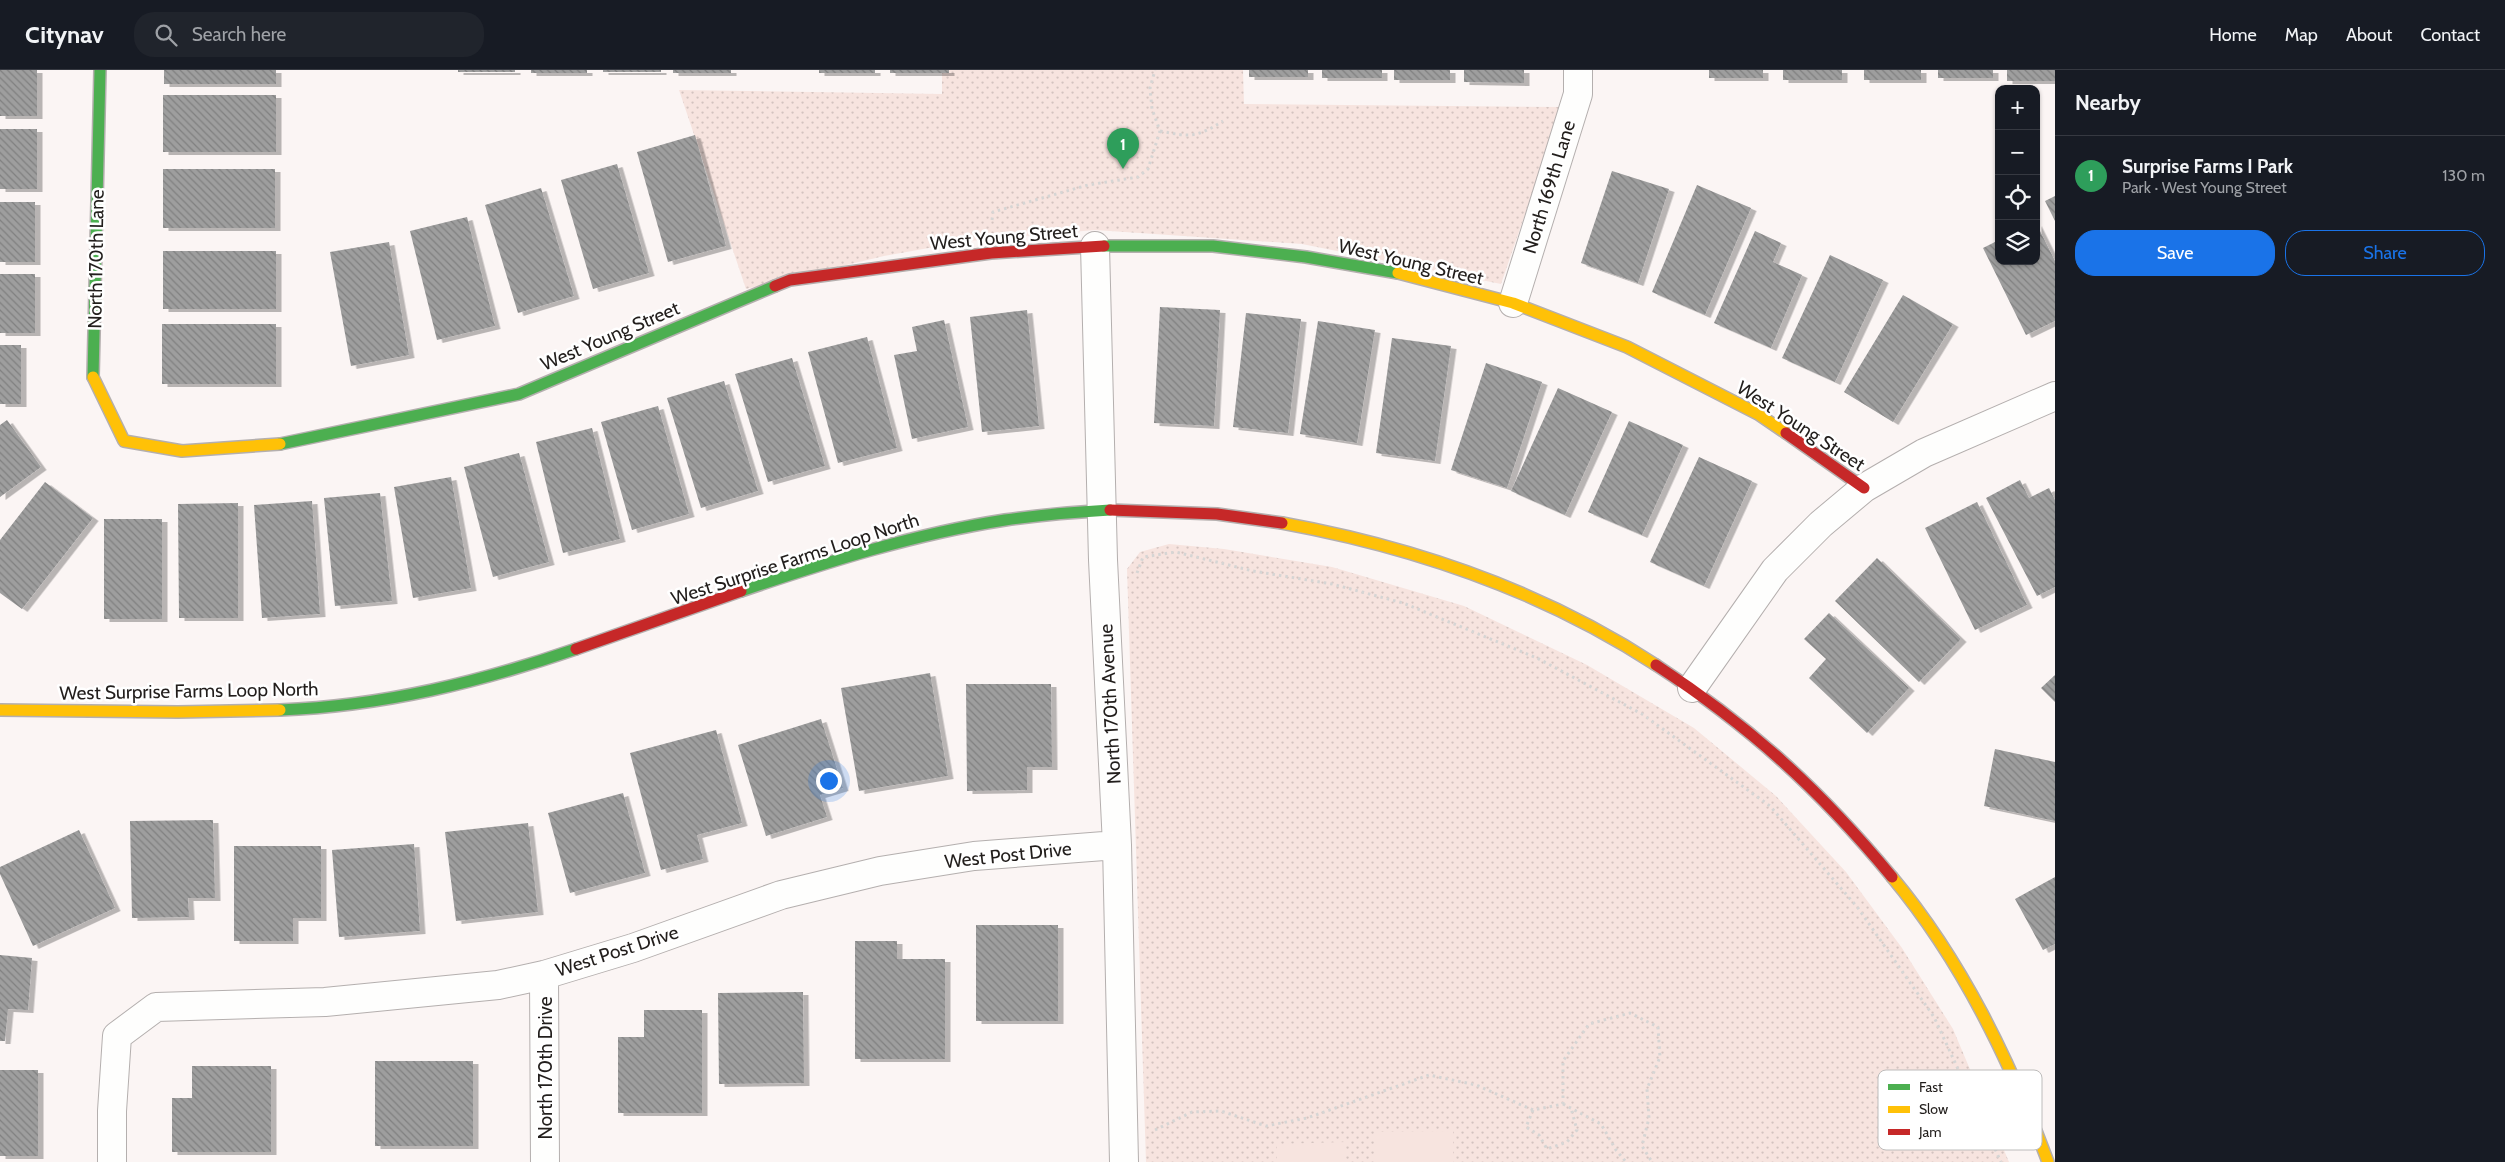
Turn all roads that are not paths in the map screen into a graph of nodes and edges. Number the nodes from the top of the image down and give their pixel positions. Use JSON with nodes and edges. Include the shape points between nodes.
{"nodes":[{"id":1,"x":100,"y":70,"type":"edge"},
{"id":2,"x":1578,"y":70,"type":"edge"},
{"id":3,"x":1095,"y":246,"type":"junction"},
{"id":4,"x":1513,"y":304,"type":"junction"},
{"id":5,"x":2055,"y":396,"type":"edge"},
{"id":6,"x":124,"y":441,"type":"joint"},
{"id":7,"x":1864,"y":488,"type":"junction"},
{"id":8,"x":1104,"y":510,"type":"junction"},
{"id":9,"x":1692,"y":688,"type":"junction"},
{"id":10,"x":0,"y":710,"type":"edge"},
{"id":11,"x":1117,"y":845,"type":"junction"},
{"id":12,"x":544,"y":975,"type":"junction"},
{"id":13,"x":2009,"y":1070,"type":"edge"},
{"id":14,"x":2042,"y":1147,"type":"edge"},
{"id":15,"x":112,"y":1162,"type":"edge"},
{"id":16,"x":545,"y":1162,"type":"edge"},
{"id":17,"x":1124,"y":1162,"type":"edge"},
{"id":18,"x":2048,"y":1162,"type":"edge"}],
"edges":[{"from":1,"to":6,"type":"street","name":"North 170th Lane","via":[[92,378]]},
{"from":2,"to":4,"type":"street","name":"North 169th Lane","via":[[1578,94]]},
{"from":3,"to":4,"type":"street","name":"West Young Street","via":[[1213,246],[1306,257],[1404,274]]},
{"from":3,"to":6,"type":"street","name":"West Young Street","via":[[991,254],[790,280],[519,394],[285,444],[182,451]]},
{"from":3,"to":8,"type":"street","name":"North 170th Avenue"},
{"from":4,"to":7,"type":"street","name":"West Young Street","via":[[1627,347],[1758,414]]},
{"from":5,"to":7,"type":"street","via":[[1924,453]]},
{"from":7,"to":9,"type":"street","via":[[1774,570]]},
{"from":8,"to":9,"type":"street","name":"West Surprise Farms Loop North","via":[[1232,514],[1304,525],[1376,542],[1520,592],[1592,625]]},
{"from":8,"to":10,"type":"street","name":"West Surprise Farms Loop North","via":[[1008,519],[916,536],[580,649],[401,698],[339,707],[225,713]]},
{"from":8,"to":11,"type":"street","name":"North 170th Avenue"},
{"from":9,"to":13,"type":"street","name":"West Surprise Farms Loop North","via":[[1764,743],[1816,791],[1860,839],[1936,938],[1988,1024]]},
{"from":11,"to":12,"type":"street","name":"West Post Drive","via":[[974,856],[880,871],[781,895],[633,948]]},
{"from":11,"to":17,"type":"street","name":"North 170th Avenue"},
{"from":12,"to":15,"type":"street","name":"West Post Drive","via":[[498,985],[325,1002],[156,1007],[117,1036]]},
{"from":12,"to":16,"type":"street","name":"North 170th Drive"},
{"from":14,"to":18,"type":"street","name":"West Surprise Farms Loop North"}]}
